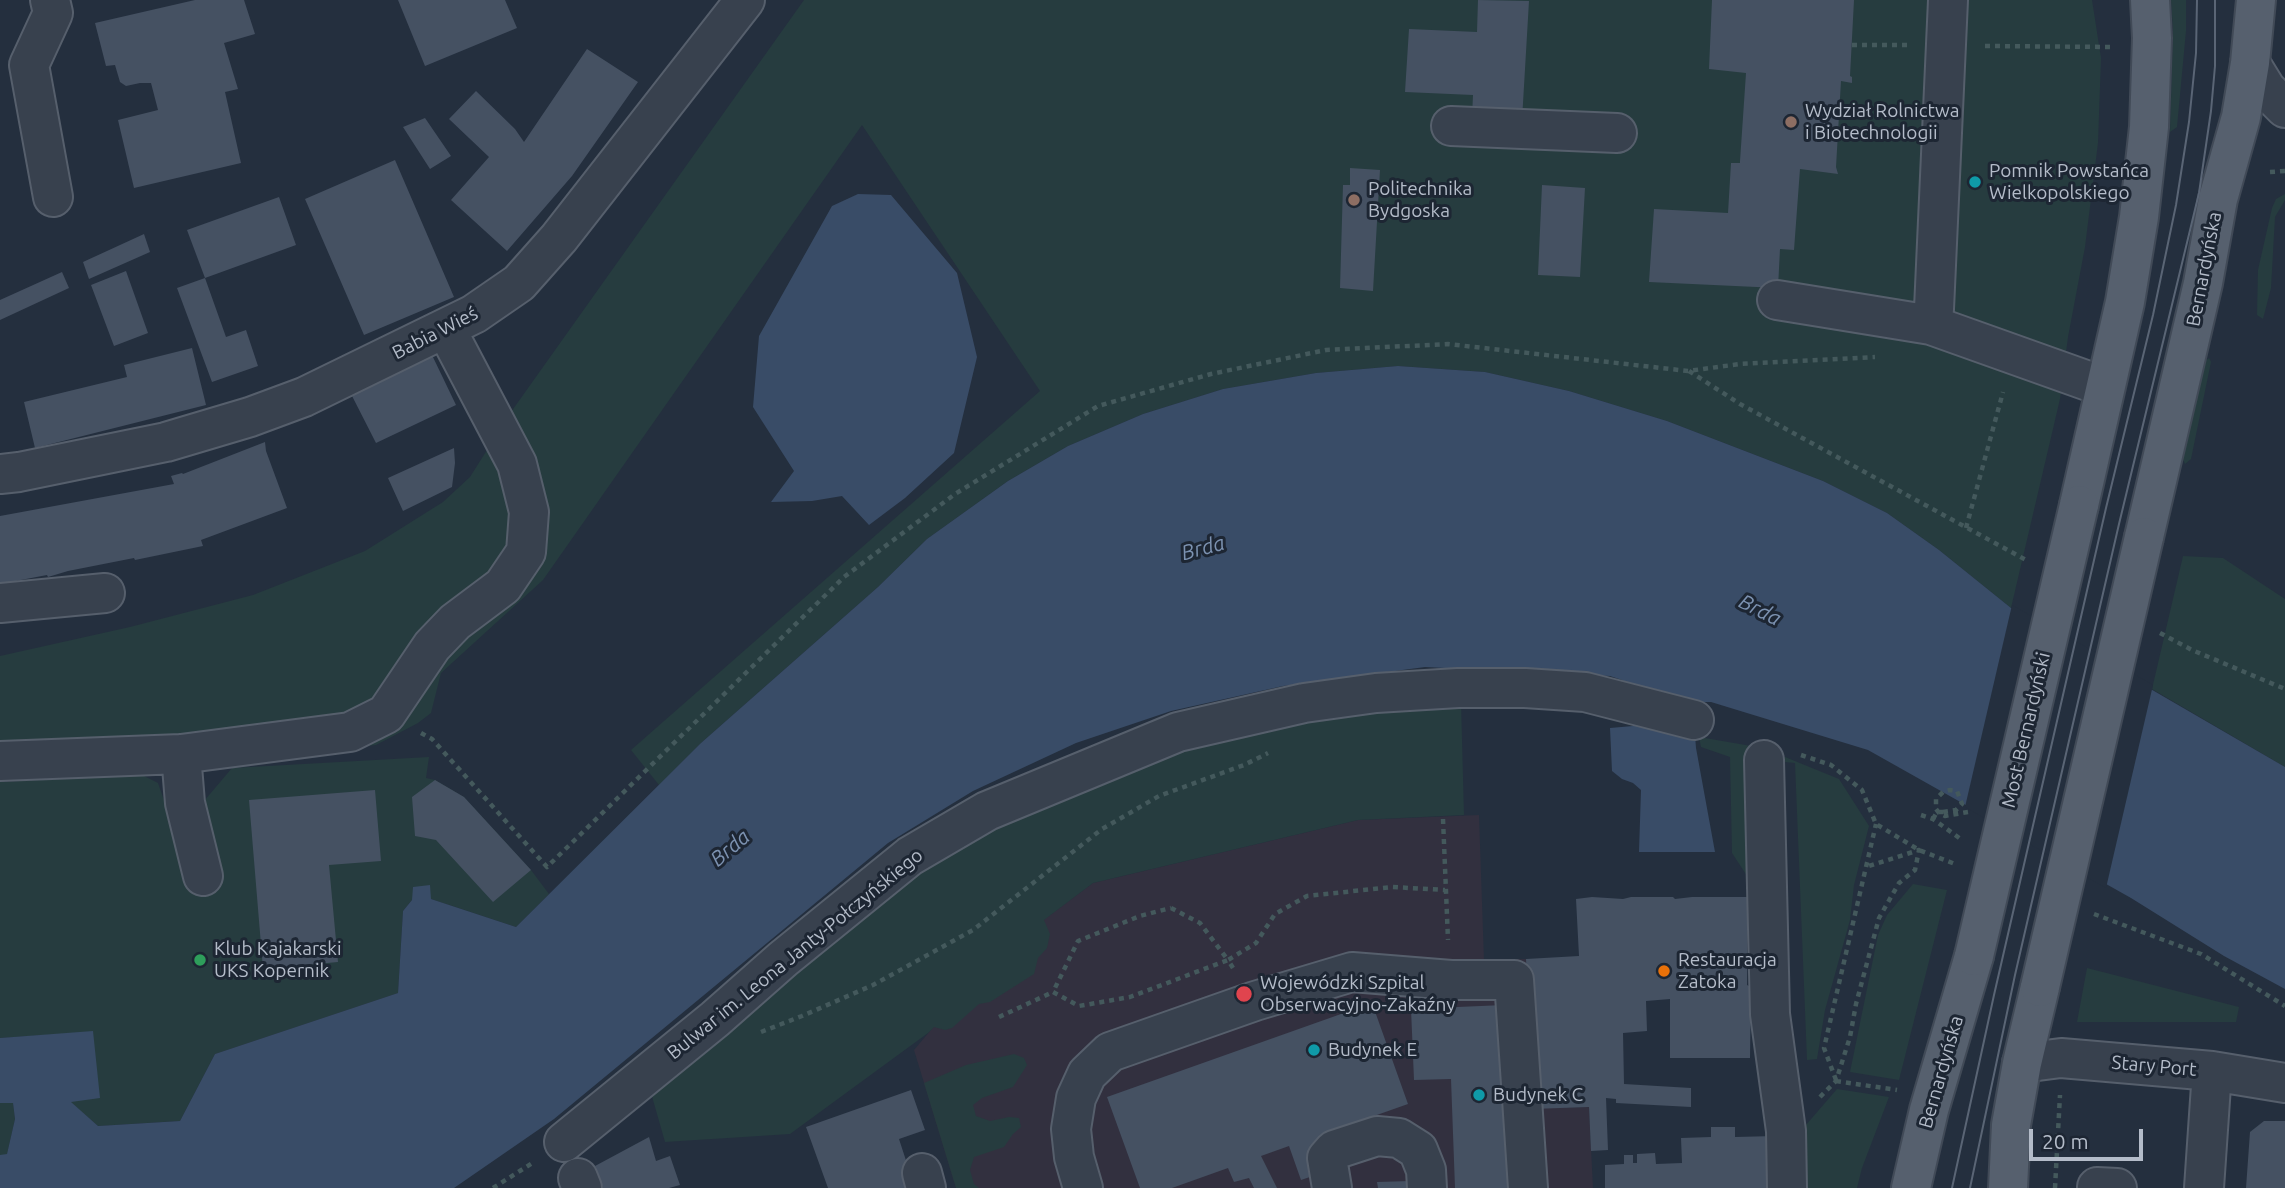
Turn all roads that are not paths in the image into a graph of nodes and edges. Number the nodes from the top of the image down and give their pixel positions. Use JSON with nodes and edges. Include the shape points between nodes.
{"nodes":[{"id":1,"x":50,"y":0,"type":"edge"},
{"id":2,"x":745,"y":0,"type":"edge"},
{"id":3,"x":1948,"y":0,"type":"edge"},
{"id":4,"x":2150,"y":0,"type":"edge"},
{"id":5,"x":2256,"y":0,"type":"edge"},
{"id":6,"x":2250,"y":63,"type":"junction"},
{"id":7,"x":14,"y":67,"type":"edge"},
{"id":8,"x":2285,"y":108,"type":"edge"},
{"id":9,"x":1451,"y":126,"type":"dead end"},
{"id":10,"x":1617,"y":133,"type":"dead end"},
{"id":11,"x":54,"y":197,"type":"dead end"},
{"id":12,"x":1776,"y":300,"type":"dead end"},
{"id":13,"x":1931,"y":325,"type":"junction"},
{"id":14,"x":446,"y":329,"type":"junction"},
{"id":15,"x":2105,"y":387,"type":"junction"},
{"id":16,"x":0,"y":474,"type":"edge"},
{"id":17,"x":105,"y":593,"type":"dead end"},
{"id":18,"x":0,"y":603,"type":"edge"},
{"id":19,"x":1694,"y":720,"type":"dead end"},
{"id":20,"x":181,"y":754,"type":"junction"},
{"id":21,"x":1779,"y":756,"type":"road end"},
{"id":22,"x":0,"y":761,"type":"edge"},
{"id":23,"x":203,"y":876,"type":"dead end"},
{"id":24,"x":1974,"y":956,"type":"joint"},
{"id":25,"x":2022,"y":1063,"type":"junction"},
{"id":26,"x":2212,"y":1071,"type":"junction"},
{"id":27,"x":2285,"y":1083,"type":"edge"},
{"id":28,"x":564,"y":1142,"type":"road end"},
{"id":29,"x":1083,"y":1188,"type":"edge"},
{"id":30,"x":1332,"y":1188,"type":"edge"},
{"id":31,"x":1427,"y":1188,"type":"edge"},
{"id":32,"x":1528,"y":1188,"type":"edge"},
{"id":33,"x":1787,"y":1188,"type":"edge"},
{"id":34,"x":1911,"y":1188,"type":"edge"},
{"id":35,"x":2008,"y":1188,"type":"edge"},
{"id":36,"x":2204,"y":1188,"type":"edge"}],
"edges":[{"from":1,"to":7,"type":"street","via":[[53,13]]},
{"from":2,"to":14,"type":"street","name":"Babia Wieś","via":[[559,239],[519,283]]},
{"from":3,"to":13,"type":"street"},
{"from":4,"to":15,"type":"main road","via":[[2149,127],[2139,217]]},
{"from":5,"to":6,"type":"main road","name":"Bernardyńska"},
{"from":6,"to":8,"type":"street"},
{"from":6,"to":25,"type":"main road","name":"Bernardyńska","bridge":true},
{"from":7,"to":11,"type":"street"},
{"from":9,"to":10,"type":"street"},
{"from":12,"to":13,"type":"street"},
{"from":13,"to":15,"type":"street"},
{"from":14,"to":16,"type":"street","name":"Babia Wieś","via":[[304,397],[250,416],[166,442]]},
{"from":14,"to":20,"type":"street","via":[[517,464],[529,512],[526,552],[503,586],[432,646],[386,713],[350,732]]},
{"from":15,"to":24,"type":"main road","name":"Most Bernardyński","bridge":true},
{"from":17,"to":18,"type":"street"},
{"from":19,"to":28,"type":"street","name":"Bulwar im. Leona Janty-Połczyńskiego","via":[[1585,692],[1431,689],[1304,703],[1178,732],[987,811],[910,856]]},
{"from":20,"to":22,"type":"street"},
{"from":20,"to":23,"type":"street","via":[[185,803]]},
{"from":21,"to":33,"type":"street","via":[[1770,1014],[1786,1131]]},
{"from":24,"to":34,"type":"main road","name":"Bernardyńska"},
{"from":25,"to":26,"type":"street","name":"Stary Port","via":[[2062,1058]]},
{"from":25,"to":35,"type":"main road","via":[[2011,1125]]},
{"from":26,"to":27,"type":"street","name":"Stary Port"},
{"from":26,"to":36,"type":"street"},
{"from":29,"to":32,"type":"street","via":[[1071,1129],[1076,1098],[1087,1074],[1110,1052],[1352,972],[1514,980]]},
{"from":30,"to":31,"type":"street","via":[[1327,1158],[1334,1150],[1377,1136],[1399,1139],[1418,1150]]}]}
